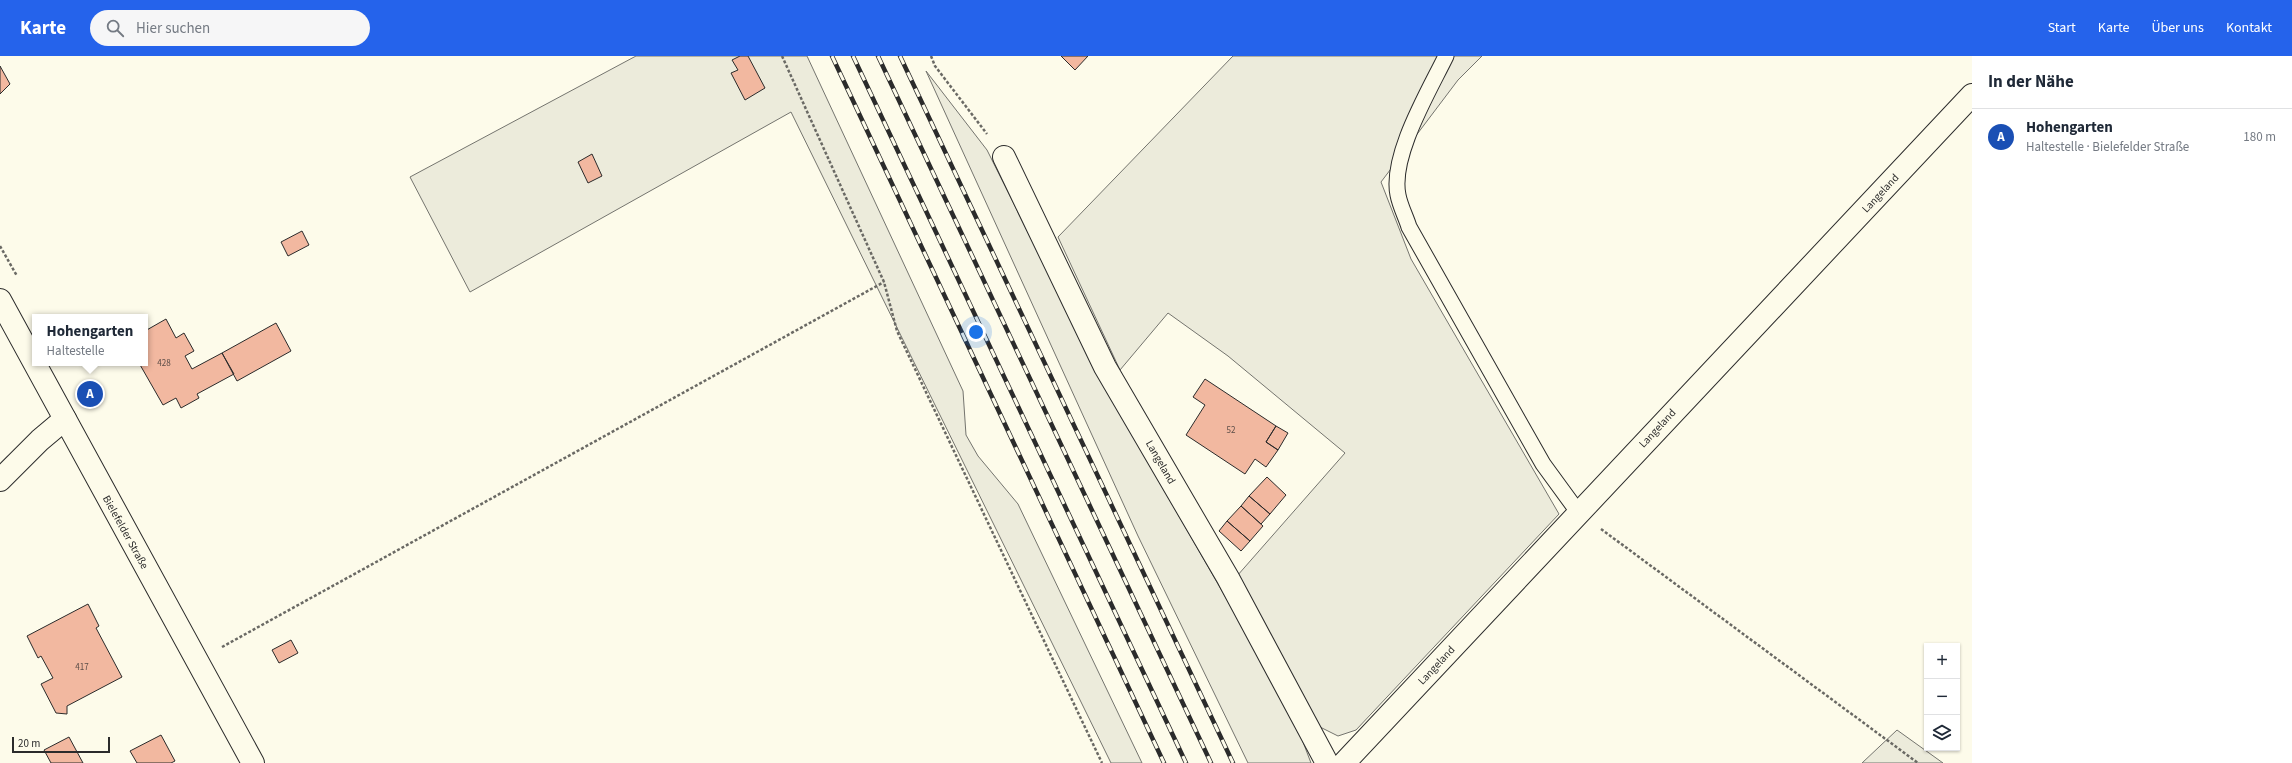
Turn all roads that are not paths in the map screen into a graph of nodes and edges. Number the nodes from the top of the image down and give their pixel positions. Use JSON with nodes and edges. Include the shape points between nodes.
{"nodes":[{"id":1,"x":1446,"y":56,"type":"edge"},
{"id":2,"x":1972,"y":95,"type":"edge"},
{"id":3,"x":1004,"y":157,"type":"road end"},
{"id":4,"x":0,"y":300,"type":"edge"},
{"id":5,"x":32,"y":359,"type":"edge"},
{"id":6,"x":36,"y":366,"type":"edge"},
{"id":7,"x":65,"y":419,"type":"junction"},
{"id":8,"x":0,"y":480,"type":"edge"},
{"id":9,"x":1578,"y":512,"type":"junction"},
{"id":10,"x":253,"y":763,"type":"edge"},
{"id":11,"x":1327,"y":763,"type":"edge"},
{"id":12,"x":1344,"y":763,"type":"edge"}],
"edges":[{"from":1,"to":9,"type":"lane","via":[[1408,132],[1400,166],[1398,195],[1409,227],[1543,464]]},
{"from":2,"to":9,"type":"street","name":"Langeland"},
{"from":3,"to":11,"type":"street","name":"Langeland","via":[[1105,367],[1228,578]]},
{"from":4,"to":5,"type":"street","name":"Bielefelder Straße"},
{"from":6,"to":7,"type":"street","name":"Bielefelder Straße"},
{"from":7,"to":8,"type":"street"},
{"from":7,"to":10,"type":"street","name":"Bielefelder Straße"},
{"from":9,"to":12,"type":"street","name":"Langeland"}]}
